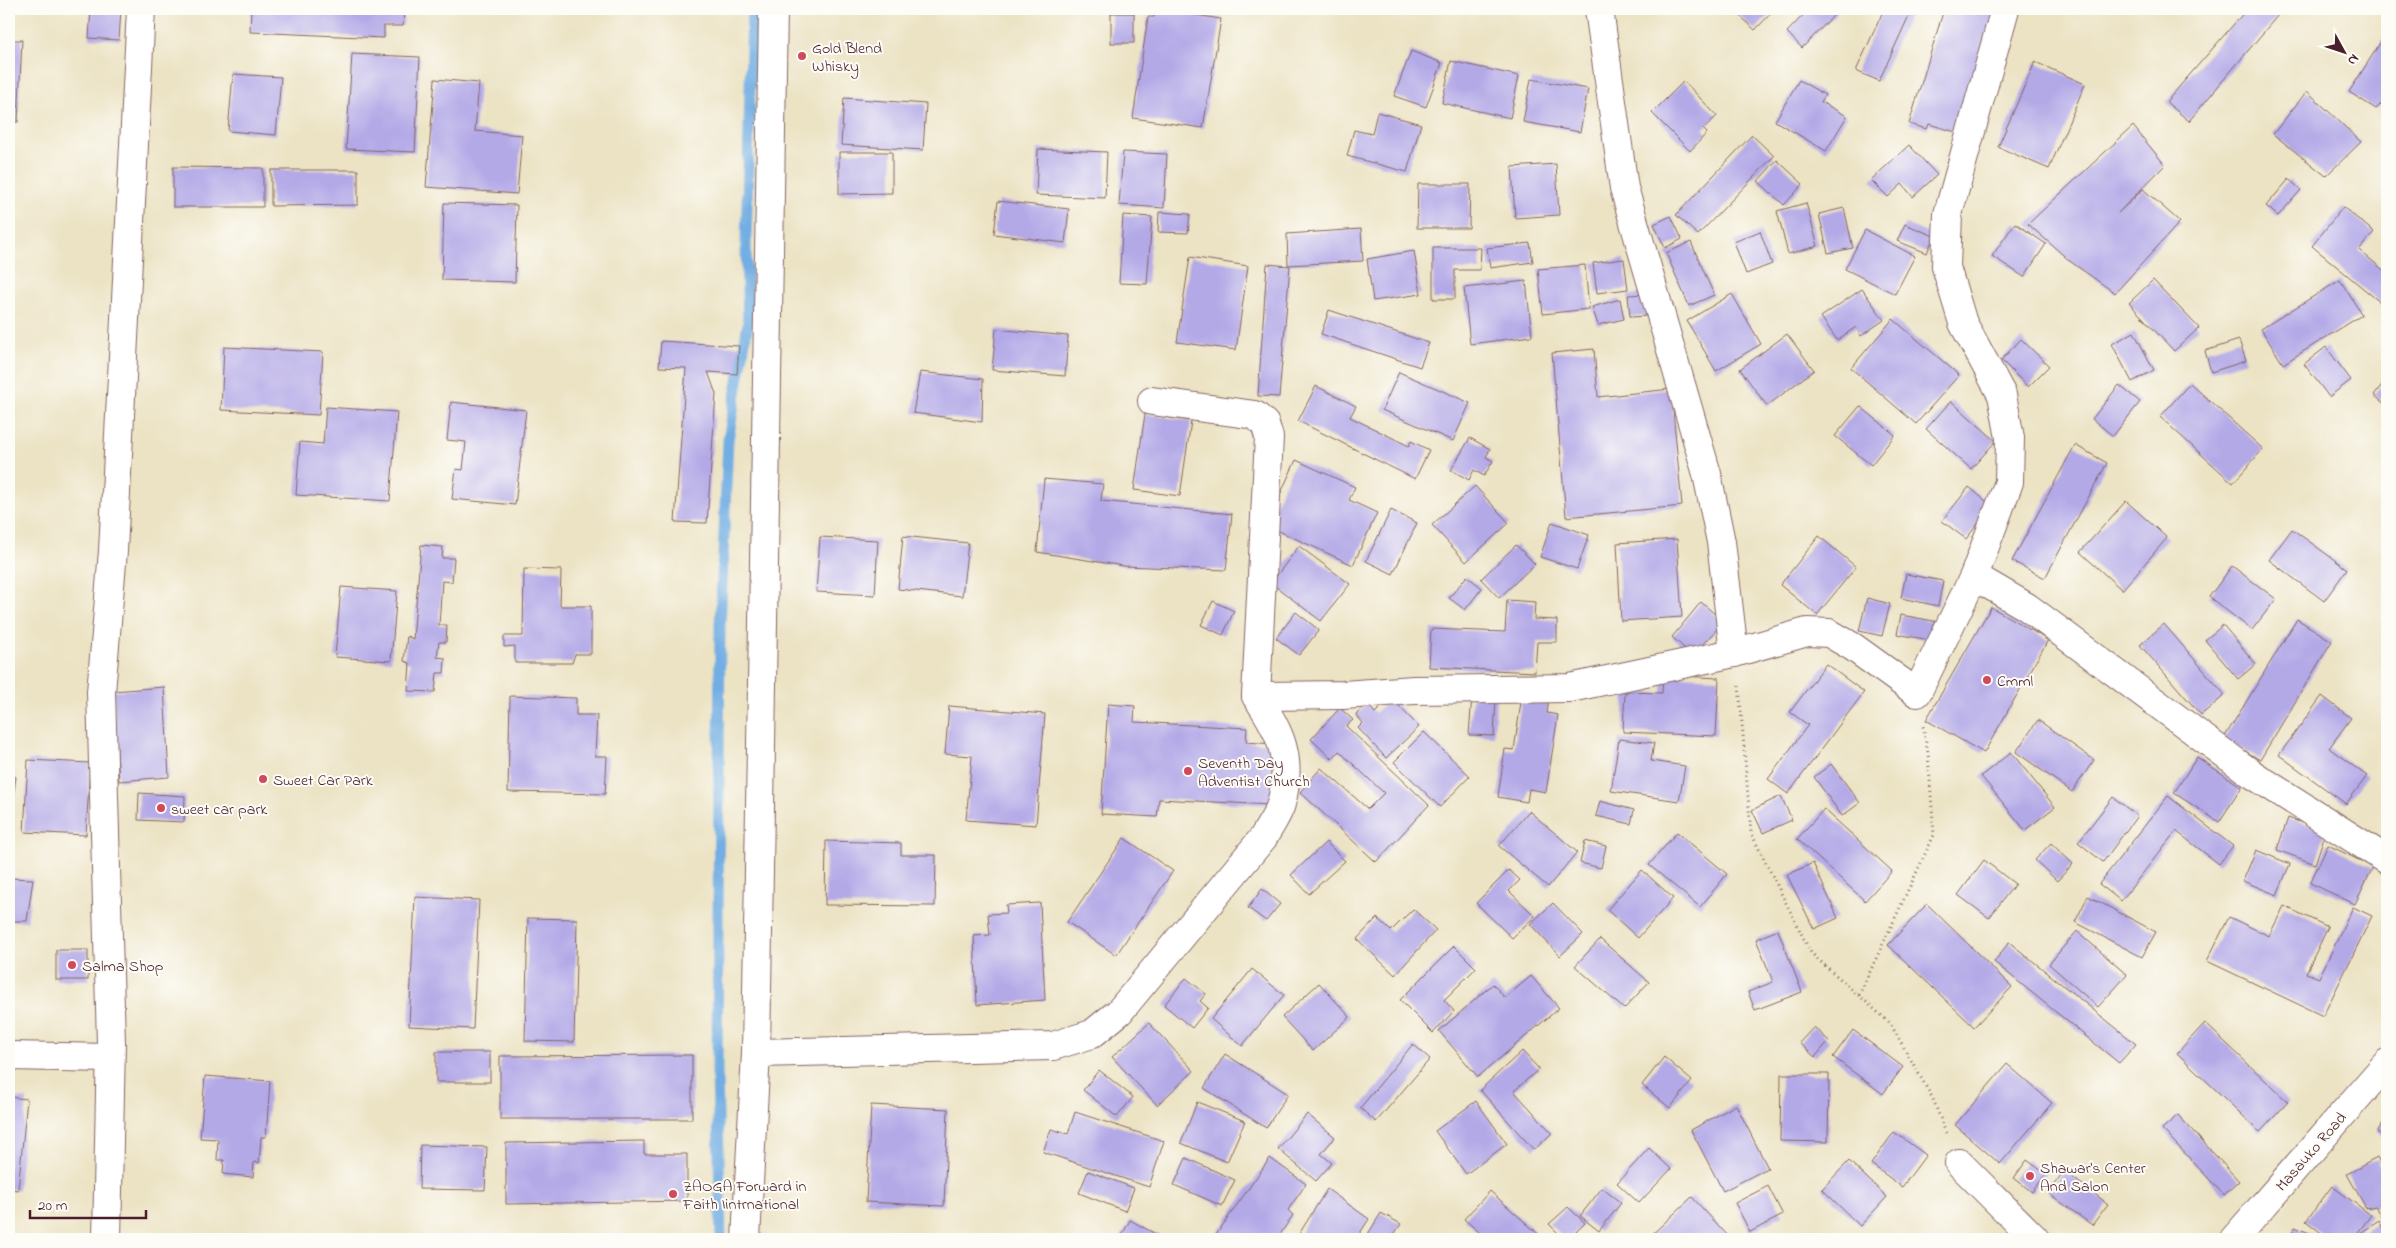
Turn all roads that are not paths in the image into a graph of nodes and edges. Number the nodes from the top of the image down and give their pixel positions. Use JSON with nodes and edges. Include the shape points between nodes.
{"nodes":[{"id":1,"x":141,"y":9,"type":"edge"},
{"id":2,"x":773,"y":9,"type":"edge"},
{"id":3,"x":1599,"y":9,"type":"edge"},
{"id":4,"x":2005,"y":9,"type":"edge"},
{"id":5,"x":1152,"y":400,"type":"dead end"},
{"id":6,"x":1974,"y":576,"type":"junction"},
{"id":7,"x":1734,"y":653,"type":"junction"},
{"id":8,"x":1256,"y":696,"type":"junction"},
{"id":9,"x":2387,"y":860,"type":"edge"},
{"id":10,"x":756,"y":1053,"type":"junction"},
{"id":11,"x":9,"y":1056,"type":"edge"},
{"id":12,"x":110,"y":1058,"type":"junction"},
{"id":13,"x":2387,"y":1063,"type":"edge"},
{"id":14,"x":1959,"y":1163,"type":"road end"},
{"id":15,"x":107,"y":1239,"type":"edge"},
{"id":16,"x":746,"y":1239,"type":"edge"},
{"id":17,"x":2035,"y":1239,"type":"edge"},
{"id":18,"x":2234,"y":1239,"type":"edge"}],
"edges":[{"from":1,"to":12,"type":"street","via":[[113,551],[101,692]]},
{"from":2,"to":10,"type":"street"},
{"from":3,"to":7,"type":"street","via":[[1624,188],[1708,482],[1721,542]]},
{"from":4,"to":6,"type":"street","via":[[1948,214],[1946,267],[1963,323],[2002,395],[2010,438],[2009,482]]},
{"from":5,"to":8,"type":"street","via":[[1255,415],[1265,424],[1269,454]]},
{"from":6,"to":7,"type":"street","via":[[1918,693],[1829,634],[1807,632]]},
{"from":6,"to":9,"type":"street","via":[[2028,607],[2252,774]]},
{"from":7,"to":8,"type":"street","via":[[1570,688]]},
{"from":8,"to":10,"type":"street","via":[[1275,724],[1283,747],[1286,771],[1281,805],[1263,838],[1196,921],[1119,1012],[1092,1034],[1053,1046]]},
{"from":10,"to":16,"type":"street"},
{"from":11,"to":12,"type":"street"},
{"from":12,"to":15,"type":"street"},
{"from":13,"to":18,"type":"street","name":"Masauko Road"},
{"from":14,"to":17,"type":"street"}]}
